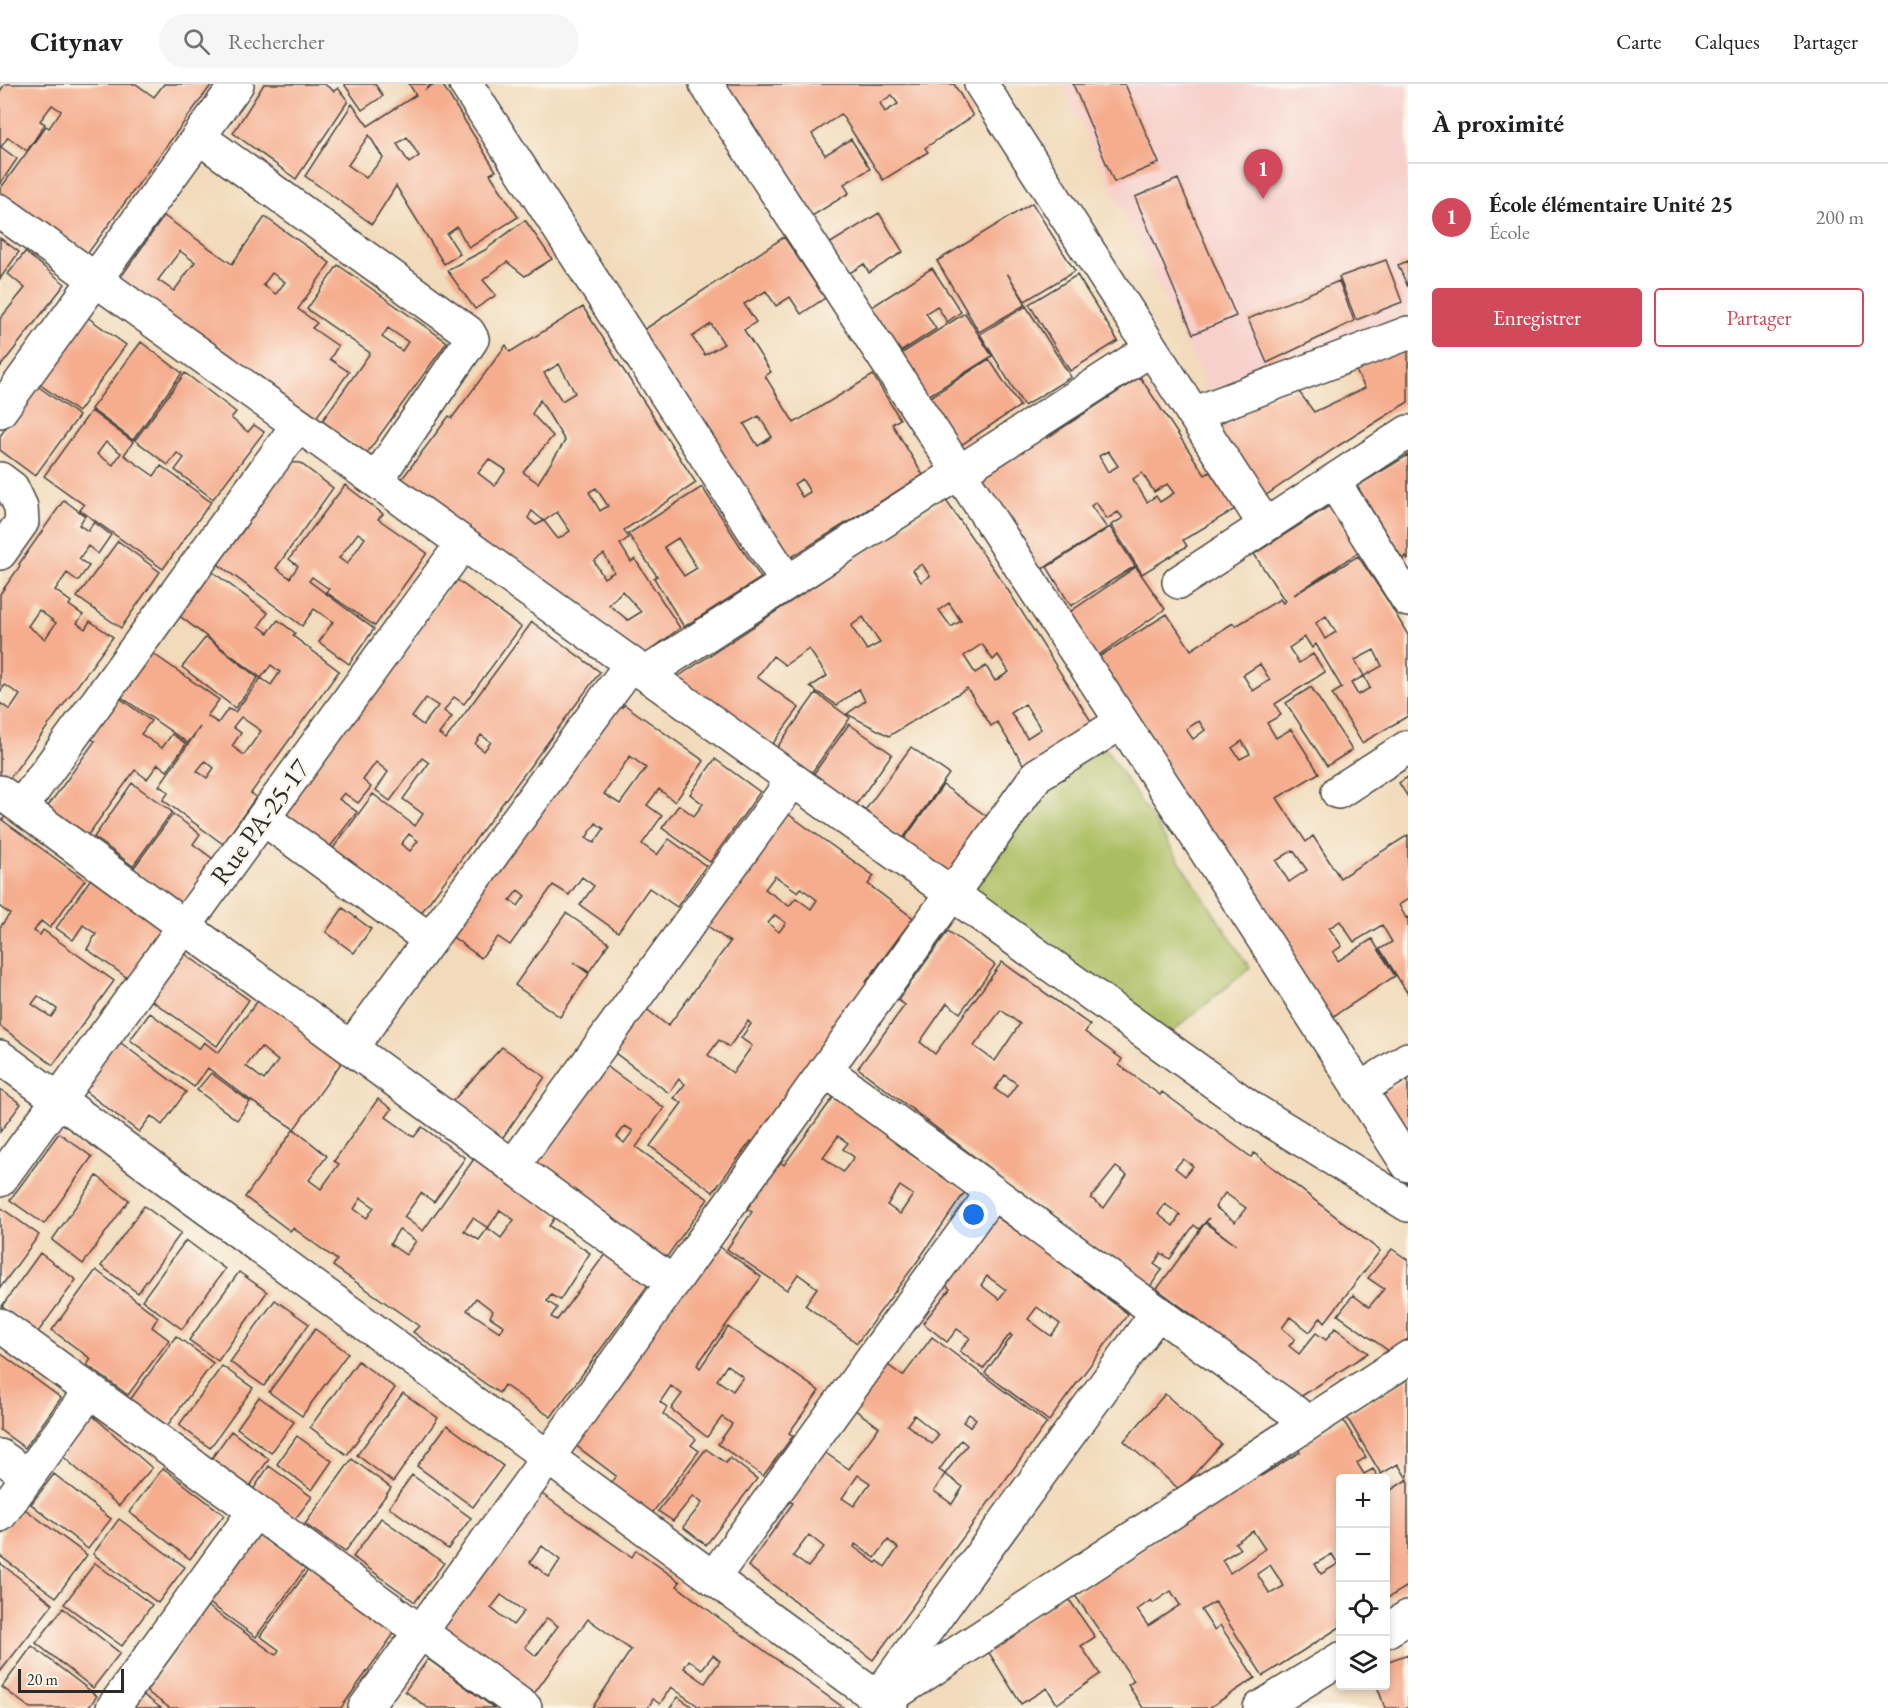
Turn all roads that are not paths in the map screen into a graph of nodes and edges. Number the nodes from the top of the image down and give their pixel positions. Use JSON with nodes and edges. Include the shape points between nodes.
{"nodes":[{"id":1,"x":237,"y":84,"type":"edge"},
{"id":2,"x":466,"y":84,"type":"edge"},
{"id":3,"x":706,"y":84,"type":"edge"},
{"id":4,"x":981,"y":84,"type":"edge"},
{"id":5,"x":199,"y":138,"type":"junction"},
{"id":6,"x":0,"y":211,"type":"edge"},
{"id":7,"x":96,"y":279,"type":"junction"},
{"id":8,"x":1408,"y":333,"type":"edge"},
{"id":9,"x":1151,"y":349,"type":"junction"},
{"id":10,"x":0,"y":411,"type":"edge"},
{"id":11,"x":1193,"y":414,"type":"junction"},
{"id":12,"x":298,"y":425,"type":"junction"},
{"id":13,"x":1408,"y":432,"type":"edge"},
{"id":14,"x":959,"y":472,"type":"junction"},
{"id":15,"x":0,"y":479,"type":"edge"},
{"id":16,"x":376,"y":480,"type":"junction"},
{"id":17,"x":1333,"y":481,"type":"junction"},
{"id":18,"x":1265,"y":525,"type":"junction"},
{"id":19,"x":463,"y":543,"type":"junction"},
{"id":20,"x":0,"y":553,"type":"edge"},
{"id":21,"x":787,"y":582,"type":"junction"},
{"id":22,"x":1179,"y":582,"type":"dead end"},
{"id":23,"x":1408,"y":600,"type":"edge"},
{"id":24,"x":638,"y":669,"type":"junction"},
{"id":25,"x":1122,"y":722,"type":"junction"},
{"id":26,"x":1408,"y":747,"type":"edge"},
{"id":27,"x":793,"y":780,"type":"junction"},
{"id":28,"x":1338,"y":792,"type":"dead end"},
{"id":29,"x":10,"y":800,"type":"edge"},
{"id":30,"x":263,"y":818,"type":"junction"},
{"id":31,"x":951,"y":894,"type":"junction"},
{"id":32,"x":184,"y":927,"type":"junction"},
{"id":33,"x":430,"y":940,"type":"junction"},
{"id":34,"x":351,"y":1048,"type":"junction"},
{"id":35,"x":0,"y":1058,"type":"edge"},
{"id":36,"x":1408,"y":1059,"type":"edge"},
{"id":37,"x":825,"y":1070,"type":"junction"},
{"id":38,"x":1359,"y":1090,"type":"junction"},
{"id":39,"x":58,"y":1100,"type":"junction"},
{"id":40,"x":1408,"y":1165,"type":"edge"},
{"id":41,"x":513,"y":1166,"type":"junction"},
{"id":42,"x":0,"y":1180,"type":"edge"},
{"id":43,"x":993,"y":1192,"type":"junction"},
{"id":44,"x":1408,"y":1205,"type":"edge"},
{"id":45,"x":673,"y":1283,"type":"junction"},
{"id":46,"x":1157,"y":1313,"type":"junction"},
{"id":47,"x":0,"y":1325,"type":"edge"},
{"id":48,"x":1408,"y":1358,"type":"edge"},
{"id":49,"x":90,"y":1391,"type":"junction"},
{"id":50,"x":1308,"y":1422,"type":"junction"},
{"id":51,"x":0,"y":1456,"type":"edge"},
{"id":52,"x":548,"y":1457,"type":"junction"},
{"id":53,"x":28,"y":1476,"type":"junction"},
{"id":54,"x":255,"y":1511,"type":"junction"},
{"id":55,"x":0,"y":1515,"type":"edge"},
{"id":56,"x":713,"y":1578,"type":"junction"},
{"id":57,"x":1408,"y":1617,"type":"edge"},
{"id":58,"x":1390,"y":1628,"type":"edge"},
{"id":59,"x":420,"y":1632,"type":"junction"},
{"id":60,"x":1336,"y":1662,"type":"edge"},
{"id":61,"x":883,"y":1703,"type":"edge"},
{"id":62,"x":112,"y":1708,"type":"edge"},
{"id":63,"x":365,"y":1708,"type":"edge"},
{"id":64,"x":525,"y":1708,"type":"edge"},
{"id":65,"x":1260,"y":1708,"type":"edge"}],
"edges":[{"from":1,"to":5,"type":"street"},
{"from":2,"to":21,"type":"street"},
{"from":3,"to":14,"type":"street"},
{"from":4,"to":9,"type":"street"},
{"from":5,"to":7,"type":"street"},
{"from":5,"to":16,"type":"street","via":[[468,332],[472,339]]},
{"from":6,"to":7,"type":"street"},
{"from":7,"to":10,"type":"street"},
{"from":7,"to":12,"type":"street"},
{"from":8,"to":11,"type":"street"},
{"from":9,"to":11,"type":"street"},
{"from":9,"to":14,"type":"street"},
{"from":11,"to":18,"type":"street"},
{"from":12,"to":16,"type":"street"},
{"from":12,"to":29,"type":"street"},
{"from":13,"to":17,"type":"street"},
{"from":14,"to":21,"type":"street"},
{"from":14,"to":25,"type":"street"},
{"from":15,"to":20,"type":"street","via":[[12,488],[21,507],[22,522]]},
{"from":16,"to":19,"type":"street"},
{"from":17,"to":18,"type":"street"},
{"from":17,"to":23,"type":"street"},
{"from":18,"to":22,"type":"street"},
{"from":19,"to":24,"type":"street"},
{"from":19,"to":30,"type":"street","name":"Rue PA-25-17"},
{"from":21,"to":24,"type":"street"},
{"from":24,"to":27,"type":"street"},
{"from":24,"to":33,"type":"street"},
{"from":25,"to":31,"type":"street","via":[[1037,775]]},
{"from":25,"to":38,"type":"street"},
{"from":26,"to":28,"type":"street"},
{"from":27,"to":31,"type":"street"},
{"from":27,"to":41,"type":"street"},
{"from":29,"to":32,"type":"street"},
{"from":30,"to":32,"type":"street","name":"Rue PA-25-17"},
{"from":30,"to":33,"type":"street"},
{"from":31,"to":37,"type":"street"},
{"from":31,"to":44,"type":"street","via":[[1249,1107]]},
{"from":32,"to":34,"type":"street"},
{"from":32,"to":39,"type":"street","name":"Rue PA-25-17"},
{"from":33,"to":34,"type":"street"},
{"from":34,"to":41,"type":"street"},
{"from":35,"to":39,"type":"street"},
{"from":36,"to":38,"type":"street"},
{"from":37,"to":43,"type":"street"},
{"from":37,"to":45,"type":"street"},
{"from":38,"to":40,"type":"street"},
{"from":39,"to":42,"type":"street","name":"Rue PA-25-17"},
{"from":39,"to":52,"type":"street"},
{"from":41,"to":45,"type":"street"},
{"from":43,"to":46,"type":"street"},
{"from":43,"to":56,"type":"street"},
{"from":45,"to":52,"type":"street"},
{"from":46,"to":50,"type":"street"},
{"from":46,"to":61,"type":"street"},
{"from":47,"to":49,"type":"street"},
{"from":48,"to":50,"type":"street"},
{"from":49,"to":53,"type":"street"},
{"from":49,"to":54,"type":"street"},
{"from":50,"to":61,"type":"street"},
{"from":51,"to":53,"type":"street"},
{"from":52,"to":56,"type":"street"},
{"from":52,"to":59,"type":"street"},
{"from":53,"to":55,"type":"street"},
{"from":54,"to":59,"type":"street"},
{"from":54,"to":62,"type":"street"},
{"from":56,"to":61,"type":"street"},
{"from":57,"to":58,"type":"street"},
{"from":59,"to":63,"type":"street"},
{"from":59,"to":64,"type":"street"},
{"from":60,"to":65,"type":"street"}]}
